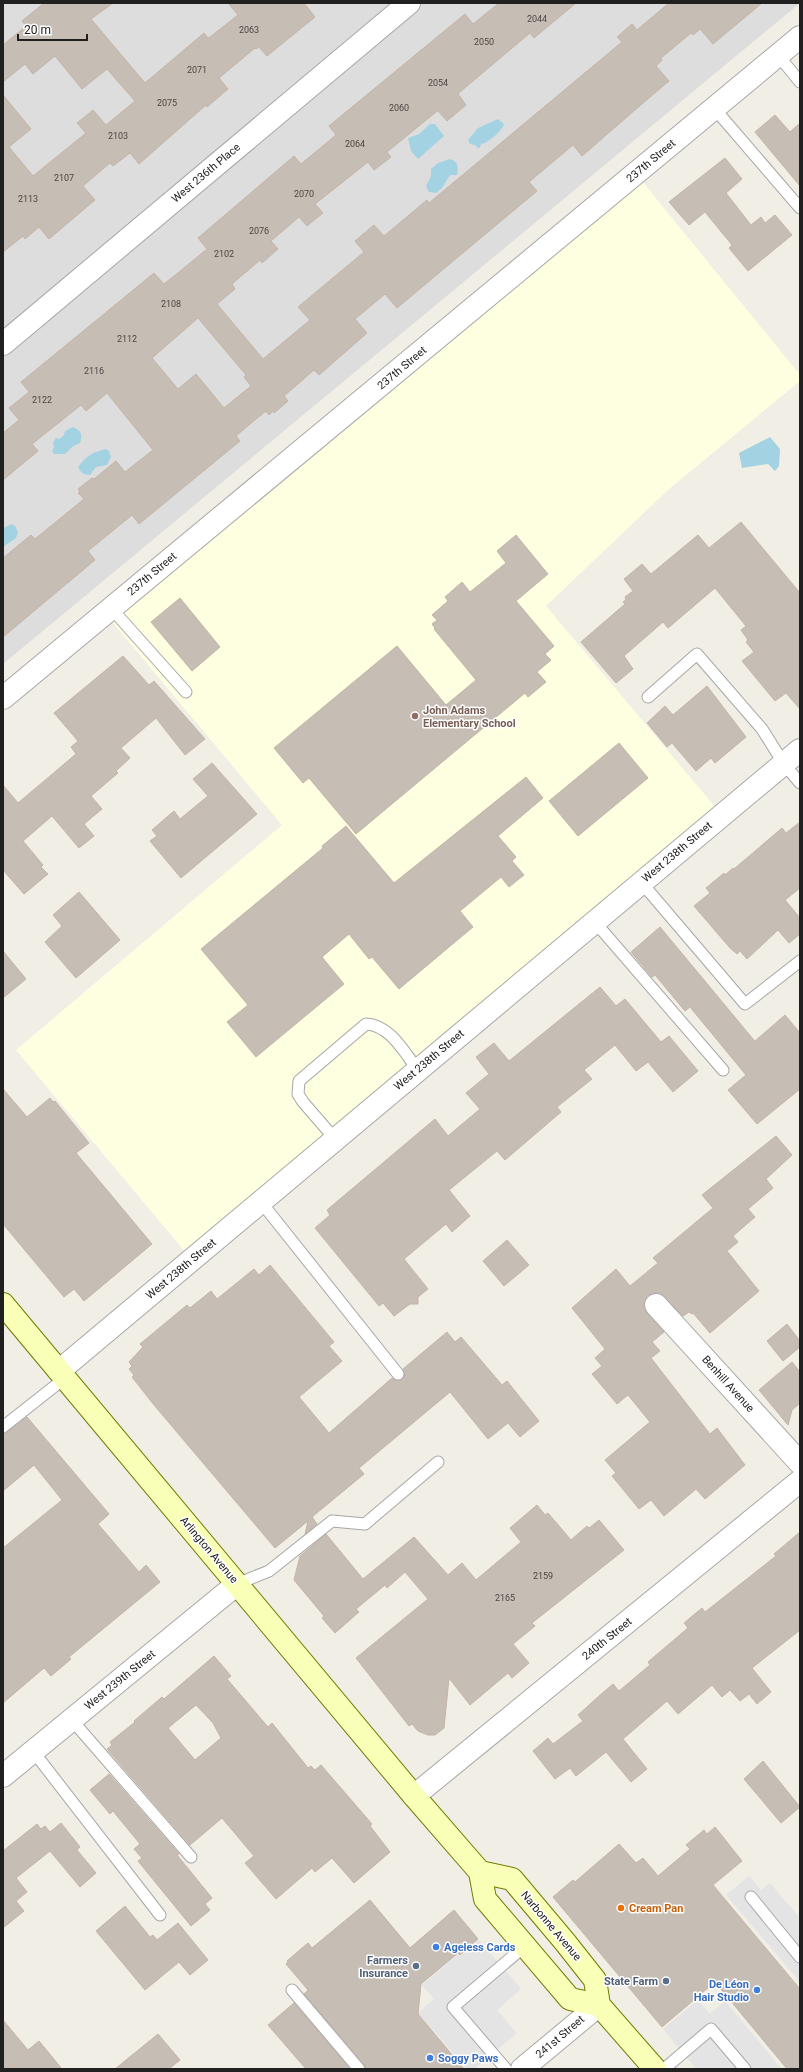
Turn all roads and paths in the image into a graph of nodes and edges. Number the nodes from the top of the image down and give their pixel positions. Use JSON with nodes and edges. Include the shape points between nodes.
{"nodes":[{"id":1,"x":409,"y":3,"type":"edge"},
{"id":2,"x":800,"y":37,"type":"edge"},
{"id":3,"x":778,"y":55,"type":"junction"},
{"id":4,"x":800,"y":82,"type":"edge"},
{"id":5,"x":714,"y":108,"type":"junction"},
{"id":6,"x":800,"y":208,"type":"edge"},
{"id":7,"x":3,"y":344,"type":"edge"},
{"id":8,"x":111,"y":608,"type":"junction"},
{"id":9,"x":186,"y":692,"type":"dead end"},
{"id":10,"x":648,"y":697,"type":"dead end"},
{"id":11,"x":3,"y":698,"type":"edge"},
{"id":12,"x":792,"y":757,"type":"edge"},
{"id":13,"x":800,"y":783,"type":"edge"},
{"id":14,"x":641,"y":882,"type":"junction"},
{"id":15,"x":594,"y":922,"type":"junction"},
{"id":16,"x":800,"y":961,"type":"edge"},
{"id":17,"x":418,"y":1070,"type":"junction"},
{"id":18,"x":723,"y":1070,"type":"dead end"},
{"id":19,"x":335,"y":1139,"type":"junction"},
{"id":20,"x":261,"y":1202,"type":"junction"},
{"id":21,"x":656,"y":1305,"type":"dead end"},
{"id":22,"x":6,"y":1315,"type":"edge"},
{"id":23,"x":398,"y":1374,"type":"dead end"},
{"id":24,"x":62,"y":1375,"type":"junction"},
{"id":25,"x":3,"y":1427,"type":"edge"},
{"id":26,"x":438,"y":1462,"type":"dead end"},
{"id":27,"x":800,"y":1463,"type":"edge"},
{"id":28,"x":800,"y":1481,"type":"edge"},
{"id":29,"x":236,"y":1584,"type":"junction"},
{"id":30,"x":71,"y":1719,"type":"junction"},
{"id":31,"x":33,"y":1751,"type":"junction"},
{"id":32,"x":3,"y":1776,"type":"edge"},
{"id":33,"x":414,"y":1796,"type":"junction"},
{"id":34,"x":191,"y":1857,"type":"dead end"},
{"id":35,"x":480,"y":1872,"type":"junction"},
{"id":36,"x":751,"y":1898,"type":"dead end"},
{"id":37,"x":160,"y":1915,"type":"dead end"},
{"id":38,"x":525,"y":1946,"type":"junction"},
{"id":39,"x":800,"y":1957,"type":"edge"},
{"id":40,"x":292,"y":1990,"type":"dead end"},
{"id":41,"x":599,"y":2005,"type":"junction"},
{"id":42,"x":359,"y":2069,"type":"edge"},
{"id":43,"x":506,"y":2069,"type":"edge"},
{"id":44,"x":522,"y":2069,"type":"edge"},
{"id":45,"x":655,"y":2069,"type":"edge"},
{"id":46,"x":664,"y":2069,"type":"edge"},
{"id":47,"x":745,"y":2069,"type":"edge"}],
"edges":[{"from":1,"to":7,"type":"street","name":"West 236th Place"},
{"from":2,"to":3,"type":"street","name":"237th Street"},
{"from":3,"to":4,"type":"lane"},
{"from":3,"to":5,"type":"street","name":"237th Street"},
{"from":5,"to":6,"type":"lane"},
{"from":5,"to":8,"type":"street","name":"237th Street"},
{"from":8,"to":9,"type":"lane"},
{"from":8,"to":11,"type":"street","name":"237th Street"},
{"from":10,"to":12,"type":"lane","via":[[698,654],[762,729]]},
{"from":12,"to":13,"type":"lane"},
{"from":12,"to":14,"type":"street","name":"West 238th Street"},
{"from":14,"to":15,"type":"street","name":"West 238th Street"},
{"from":14,"to":16,"type":"lane","via":[[745,1004]]},
{"from":15,"to":17,"type":"street","name":"West 238th Street"},
{"from":15,"to":18,"type":"lane"},
{"from":17,"to":19,"type":"street","name":"West 238th Street"},
{"from":17,"to":19,"type":"lane","via":[[387,1030],[375,1024],[366,1024],[299,1081],[298,1094]]},
{"from":19,"to":20,"type":"street","name":"West 238th Street"},
{"from":20,"to":23,"type":"lane"},
{"from":20,"to":24,"type":"street","name":"West 238th Street"},
{"from":21,"to":27,"type":"street","name":"Benhill Avenue"},
{"from":22,"to":24,"type":"main road","name":"Arlington Avenue"},
{"from":24,"to":25,"type":"lane"},
{"from":24,"to":29,"type":"main road","name":"Arlington Avenue"},
{"from":26,"to":29,"type":"lane","via":[[365,1524],[332,1521],[269,1571]]},
{"from":28,"to":33,"type":"street","name":"240th Street"},
{"from":29,"to":30,"type":"street","name":"West 239th Street"},
{"from":29,"to":33,"type":"main road","name":"Arlington Avenue"},
{"from":30,"to":31,"type":"street","name":"West 239th Street"},
{"from":30,"to":34,"type":"lane"},
{"from":31,"to":32,"type":"street","name":"West 239th Street"},
{"from":31,"to":37,"type":"lane"},
{"from":33,"to":35,"type":"main road"},
{"from":35,"to":38,"type":"main road","via":[[485,1900]]},
{"from":35,"to":41,"type":"main road","name":"Narbonne Avenue","via":[[512,1879],[595,1980]]},
{"from":36,"to":39,"type":"lane"},
{"from":38,"to":41,"type":"main road","via":[[570,1999]]},
{"from":38,"to":43,"type":"lane","via":[[453,2007]]},
{"from":40,"to":42,"type":"lane"},
{"from":41,"to":44,"type":"street","name":"241st Street"},
{"from":41,"to":45,"type":"main road"},
{"from":46,"to":47,"type":"lane","via":[[711,2029]]}]}
